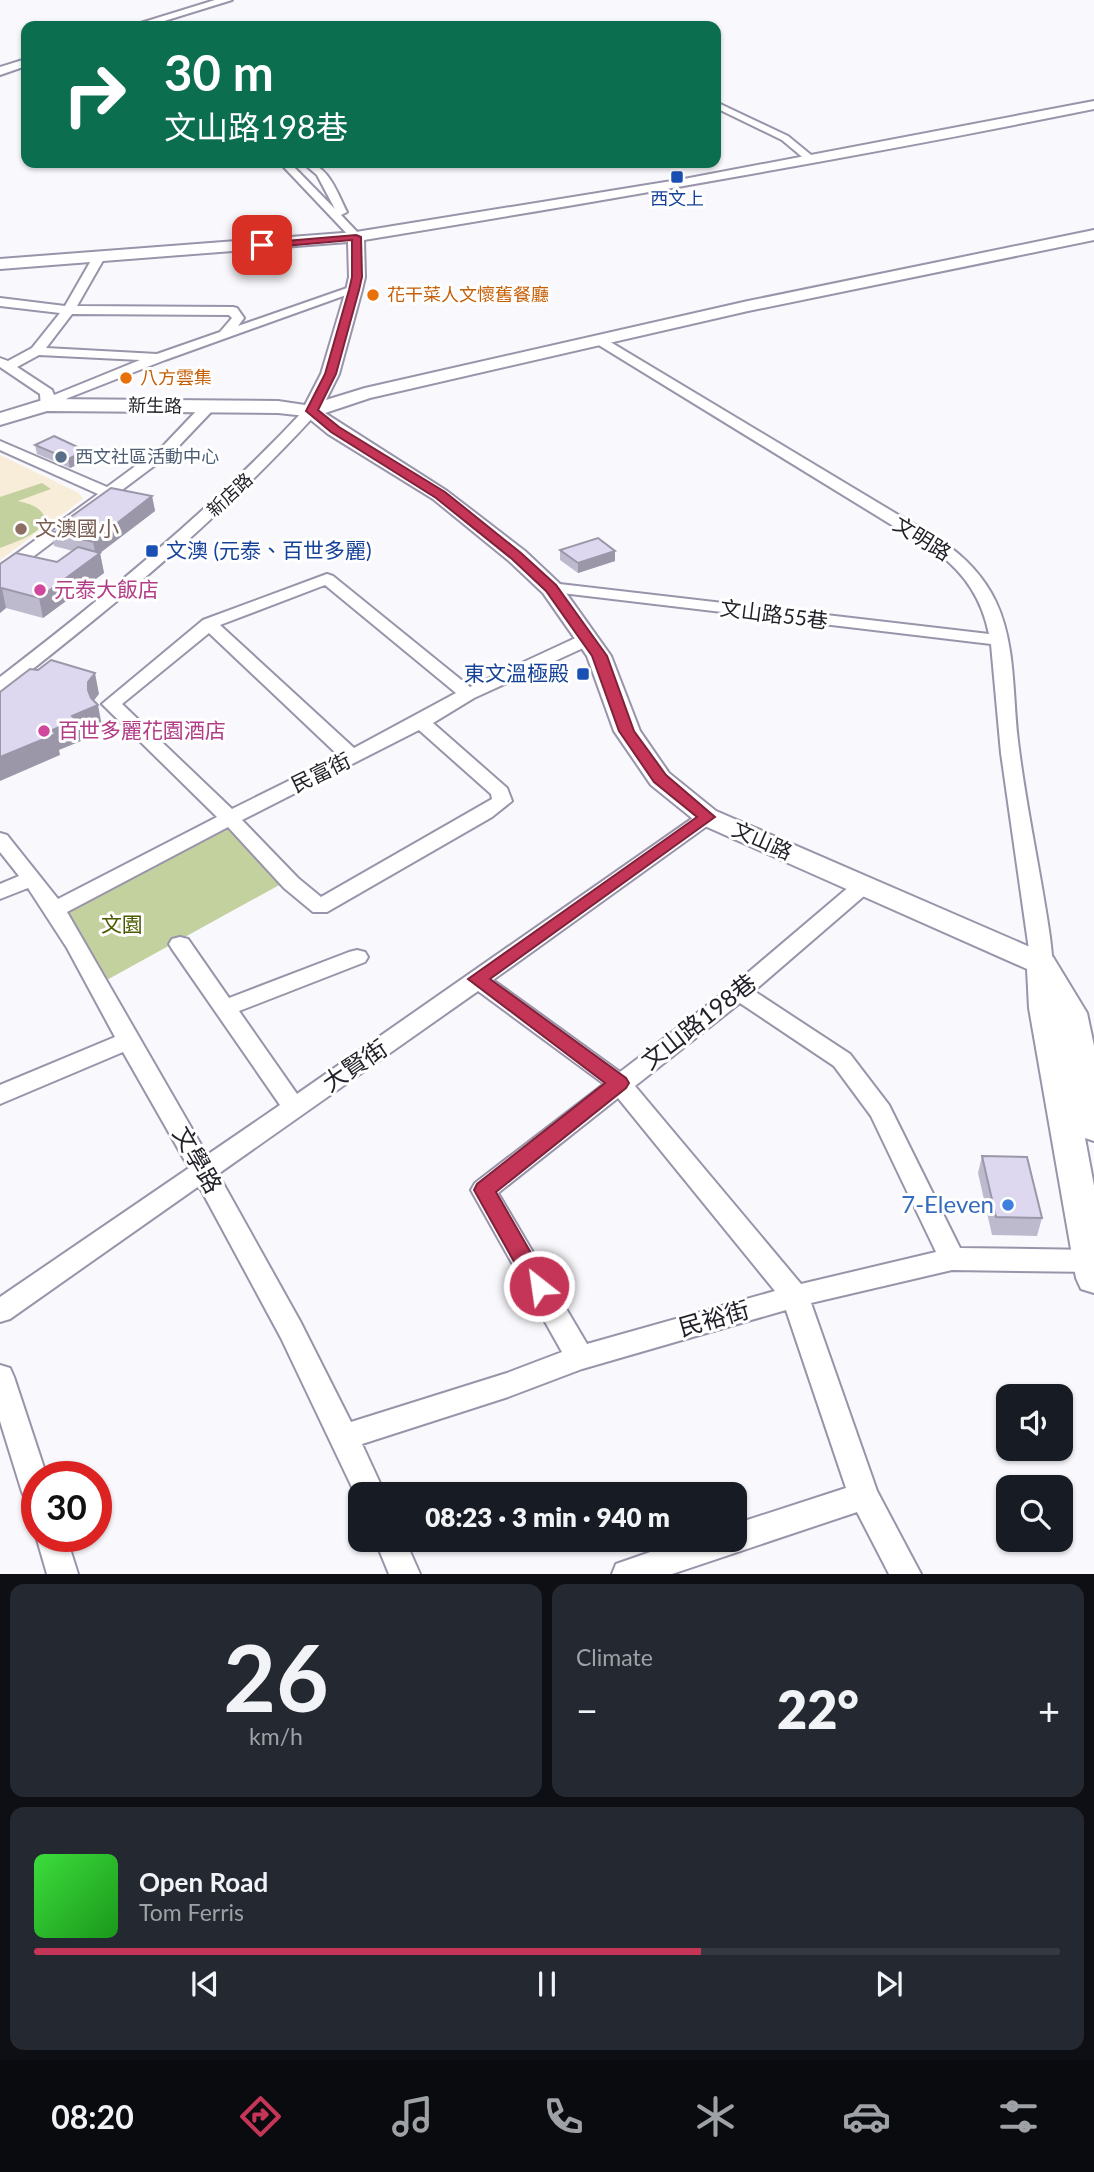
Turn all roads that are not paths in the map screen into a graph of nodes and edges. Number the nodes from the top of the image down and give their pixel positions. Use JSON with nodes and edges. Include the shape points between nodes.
{"nodes":[{"id":1,"x":228,"y":0,"type":"edge"},
{"id":2,"x":154,"y":21,"type":"edge"},
{"id":3,"x":21,"y":64,"type":"edge"},
{"id":4,"x":0,"y":71,"type":"edge"},
{"id":5,"x":1094,"y":105,"type":"edge"},
{"id":6,"x":721,"y":107,"type":"edge"},
{"id":7,"x":811,"y":159,"type":"junction"},
{"id":8,"x":290,"y":168,"type":"edge"},
{"id":9,"x":314,"y":168,"type":"edge"},
{"id":10,"x":1094,"y":235,"type":"edge"},
{"id":11,"x":356,"y":237,"type":"junction"},
{"id":12,"x":99,"y":257,"type":"junction"},
{"id":13,"x":0,"y":264,"type":"edge"},
{"id":14,"x":354,"y":290,"type":"junction"},
{"id":15,"x":0,"y":302,"type":"edge"},
{"id":16,"x":69,"y":310,"type":"junction"},
{"id":17,"x":225,"y":334,"type":"junction"},
{"id":18,"x":602,"y":341,"type":"junction"},
{"id":19,"x":37,"y":351,"type":"junction"},
{"id":20,"x":160,"y":357,"type":"junction"},
{"id":21,"x":4,"y":364,"type":"edge"},
{"id":22,"x":46,"y":405,"type":"junction"},
{"id":23,"x":208,"y":407,"type":"junction"},
{"id":24,"x":312,"y":411,"type":"junction"},
{"id":25,"x":0,"y":419,"type":"edge"},
{"id":26,"x":0,"y":445,"type":"edge"},
{"id":27,"x":109,"y":493,"type":"junction"},
{"id":28,"x":0,"y":574,"type":"edge"},
{"id":29,"x":551,"y":588,"type":"junction"},
{"id":30,"x":209,"y":624,"type":"junction"},
{"id":31,"x":588,"y":639,"type":"junction"},
{"id":32,"x":998,"y":640,"type":"junction"},
{"id":33,"x":0,"y":686,"type":"edge"},
{"id":34,"x":468,"y":694,"type":"junction"},
{"id":35,"x":421,"y":722,"type":"junction"},
{"id":36,"x":353,"y":758,"type":"junction"},
{"id":37,"x":707,"y":817,"type":"junction"},
{"id":38,"x":230,"y":818,"type":"junction"},
{"id":39,"x":0,"y":839,"type":"edge"},
{"id":40,"x":31,"y":878,"type":"junction"},
{"id":41,"x":864,"y":885,"type":"junction"},
{"id":42,"x":0,"y":892,"type":"edge"},
{"id":43,"x":55,"y":910,"type":"junction"},
{"id":44,"x":180,"y":944,"type":"dead end"},
{"id":45,"x":357,"y":957,"type":"dead end"},
{"id":46,"x":1042,"y":964,"type":"junction"},
{"id":47,"x":477,"y":979,"type":"junction"},
{"id":48,"x":739,"y":992,"type":"junction"},
{"id":49,"x":225,"y":1008,"type":"junction"},
{"id":50,"x":127,"y":1041,"type":"junction"},
{"id":51,"x":619,"y":1083,"type":"junction"},
{"id":52,"x":0,"y":1095,"type":"edge"},
{"id":53,"x":294,"y":1107,"type":"junction"},
{"id":54,"x":1094,"y":1128,"type":"edge"},
{"id":55,"x":203,"y":1169,"type":"junction"},
{"id":56,"x":952,"y":1259,"type":"junction"},
{"id":57,"x":1093,"y":1266,"type":"edge"},
{"id":58,"x":795,"y":1296,"type":"junction"},
{"id":59,"x":0,"y":1311,"type":"edge"},
{"id":60,"x":580,"y":1358,"type":"junction"},
{"id":61,"x":0,"y":1377,"type":"edge"},
{"id":62,"x":344,"y":1437,"type":"junction"},
{"id":63,"x":27,"y":1461,"type":"edge"},
{"id":64,"x":365,"y":1482,"type":"edge"},
{"id":65,"x":864,"y":1496,"type":"junction"},
{"id":66,"x":747,"y":1534,"type":"edge"},
{"id":67,"x":56,"y":1552,"type":"edge"},
{"id":68,"x":395,"y":1552,"type":"edge"},
{"id":69,"x":692,"y":1552,"type":"edge"},
{"id":70,"x":63,"y":1573,"type":"edge"},
{"id":71,"x":405,"y":1573,"type":"edge"},
{"id":72,"x":627,"y":1573,"type":"edge"},
{"id":73,"x":906,"y":1573,"type":"edge"}],
"edges":[{"from":1,"to":2,"type":"main road"},
{"from":3,"to":4,"type":"main road"},
{"from":5,"to":7,"type":"main road"},
{"from":6,"to":7,"type":"street","via":[[785,138]]},
{"from":7,"to":11,"type":"main road"},
{"from":8,"to":11,"type":"street"},
{"from":9,"to":11,"type":"street"},
{"from":10,"to":18,"type":"main road"},
{"from":11,"to":12,"type":"main road"},
{"from":11,"to":14,"type":"main road","name":"新店路"},
{"from":12,"to":13,"type":"main road"},
{"from":12,"to":16,"type":"street"},
{"from":14,"to":17,"type":"street"},
{"from":14,"to":24,"type":"main road","name":"新店路","via":[[330,374]]},
{"from":15,"to":16,"type":"street"},
{"from":16,"to":17,"type":"street","via":[[233,311],[238,317]]},
{"from":16,"to":19,"type":"street"},
{"from":17,"to":20,"type":"street"},
{"from":18,"to":24,"type":"main road","via":[[365,394]]},
{"from":18,"to":32,"type":"street","name":"文明路","via":[[926,536],[980,586]]},
{"from":19,"to":20,"type":"street"},
{"from":19,"to":21,"type":"street"},
{"from":20,"to":22,"type":"street"},
{"from":21,"to":22,"type":"street","via":[[47,393]]},
{"from":22,"to":23,"type":"main road","name":"新生路"},
{"from":22,"to":25,"type":"main road","name":"新生路"},
{"from":23,"to":24,"type":"main road","name":"新生路"},
{"from":23,"to":27,"type":"street","via":[[169,447]]},
{"from":24,"to":29,"type":"main road","name":"文山路","via":[[440,495]]},
{"from":24,"to":33,"type":"street","name":"新店路","via":[[265,462],[167,553]]},
{"from":26,"to":27,"type":"street"},
{"from":27,"to":28,"type":"street"},
{"from":29,"to":31,"type":"main road","name":"文山路"},
{"from":29,"to":32,"type":"street","name":"文山路55巷"},
{"from":30,"to":34,"type":"street","via":[[327,579]]},
{"from":30,"to":36,"type":"street"},
{"from":30,"to":38,"type":"street","via":[[111,704]]},
{"from":31,"to":34,"type":"street","name":"民富街"},
{"from":31,"to":37,"type":"main road","name":"文山路","via":[[627,731],[660,779]]},
{"from":32,"to":46,"type":"street","name":"文明路"},
{"from":34,"to":35,"type":"street","name":"民富街"},
{"from":35,"to":36,"type":"street","name":"民富街"},
{"from":35,"to":38,"type":"street","via":[[500,792],[502,800],[320,907]]},
{"from":36,"to":38,"type":"street","name":"民富街"},
{"from":37,"to":41,"type":"main road","name":"文山路"},
{"from":37,"to":47,"type":"street","name":"大賢街"},
{"from":38,"to":43,"type":"street","name":"民富街"},
{"from":39,"to":40,"type":"street","name":"文學路"},
{"from":40,"to":42,"type":"street"},
{"from":40,"to":43,"type":"street","name":"文學路"},
{"from":41,"to":46,"type":"main road","name":"文山路"},
{"from":41,"to":48,"type":"street","name":"文山路198巷"},
{"from":43,"to":50,"type":"street","name":"文學路","via":[[101,986]]},
{"from":44,"to":49,"type":"street"},
{"from":45,"to":49,"type":"street"},
{"from":46,"to":54,"type":"main road","via":[[1072,1013]]},
{"from":46,"to":57,"type":"main road","via":[[1044,1009]]},
{"from":47,"to":51,"type":"street"},
{"from":47,"to":53,"type":"street","name":"大賢街"},
{"from":48,"to":51,"type":"street","name":"文山路198巷"},
{"from":48,"to":56,"type":"street","via":[[842,1060],[881,1111]]},
{"from":49,"to":53,"type":"street"},
{"from":50,"to":52,"type":"street"},
{"from":50,"to":55,"type":"street","name":"文學路"},
{"from":51,"to":58,"type":"street"},
{"from":51,"to":60,"type":"street","name":"文山路198巷","via":[[484,1190]]},
{"from":53,"to":55,"type":"street","name":"大賢街"},
{"from":55,"to":59,"type":"street","name":"大賢街"},
{"from":55,"to":62,"type":"street","name":"文學路"},
{"from":56,"to":57,"type":"street","name":"民裕街"},
{"from":56,"to":58,"type":"street","name":"民裕街"},
{"from":58,"to":60,"type":"street","name":"民裕街"},
{"from":58,"to":65,"type":"street"},
{"from":60,"to":62,"type":"street","name":"民裕街"},
{"from":61,"to":63,"type":"street"},
{"from":62,"to":64,"type":"street","name":"文學路"},
{"from":65,"to":66,"type":"street"},
{"from":65,"to":73,"type":"street"},
{"from":67,"to":70,"type":"street"},
{"from":68,"to":71,"type":"street"},
{"from":69,"to":72,"type":"street"}]}
